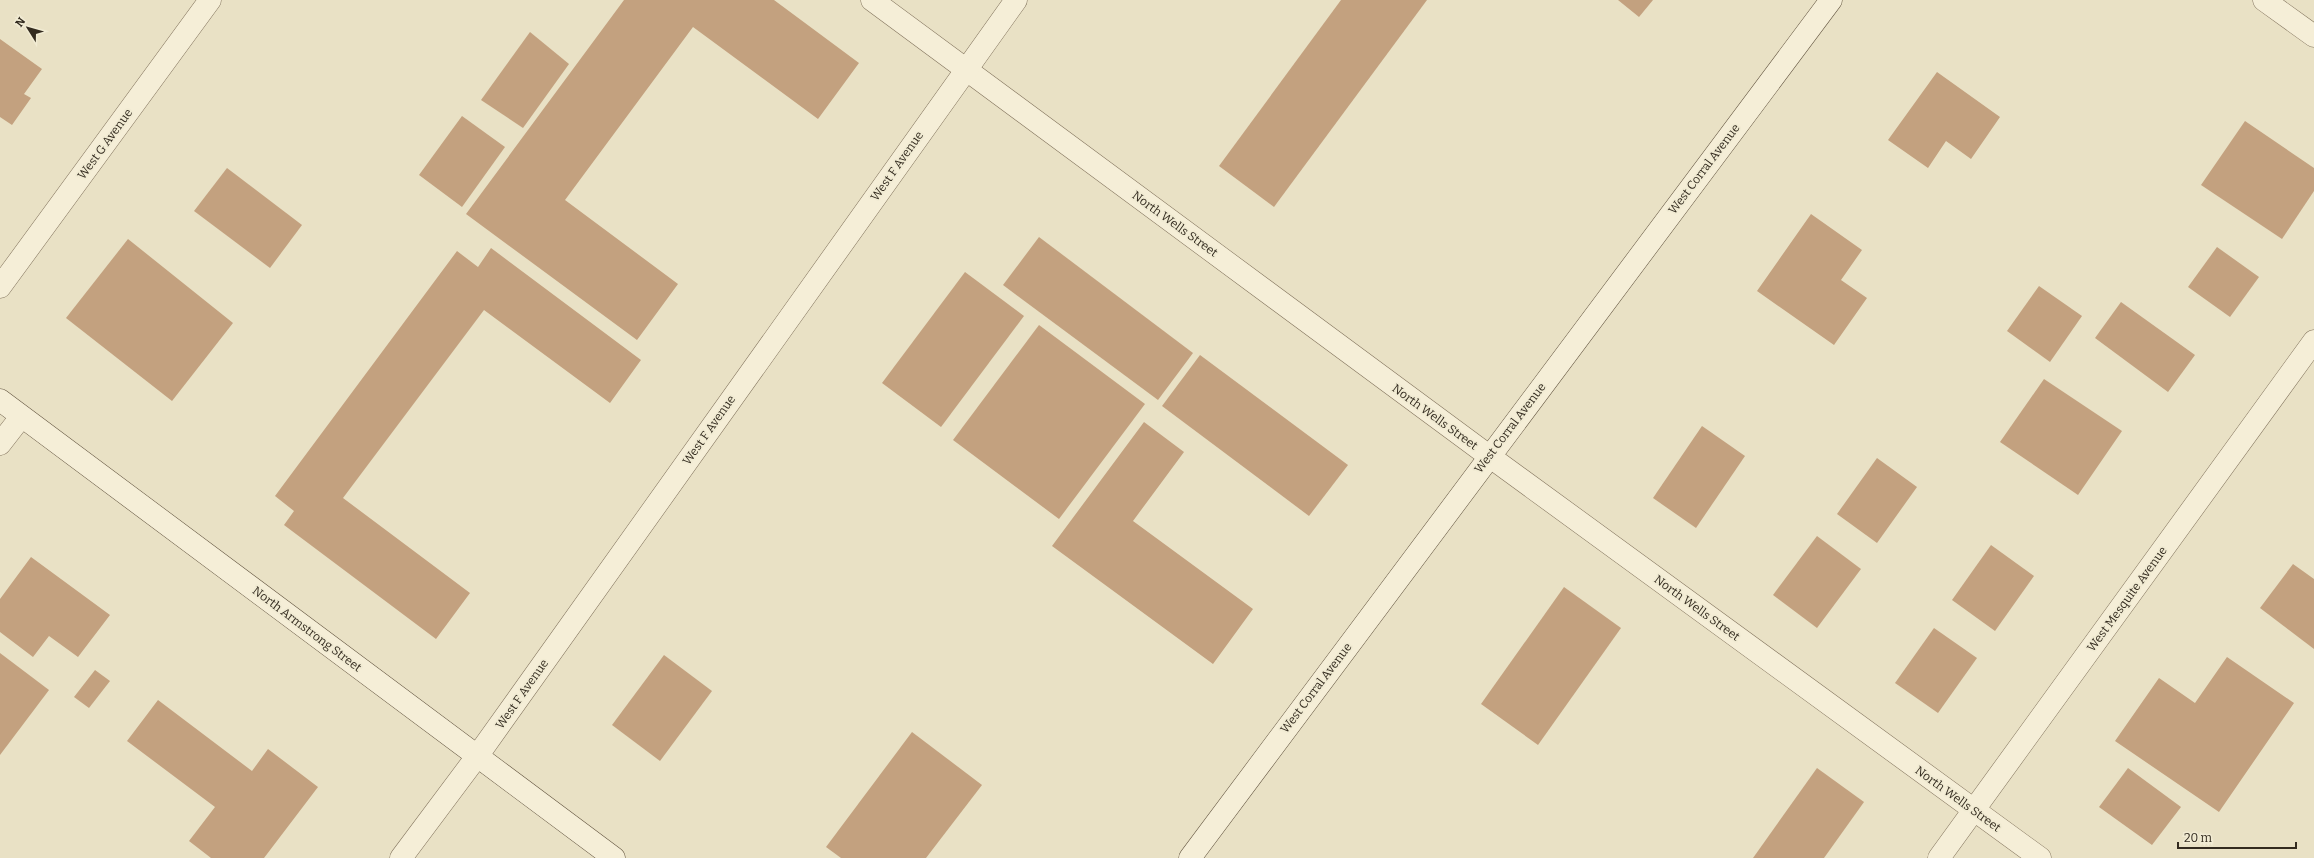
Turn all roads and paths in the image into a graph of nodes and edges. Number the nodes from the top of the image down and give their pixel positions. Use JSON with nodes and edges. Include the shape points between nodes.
{"nodes":[{"id":1,"x":210,"y":0,"type":"edge"},
{"id":2,"x":872,"y":0,"type":"edge"},
{"id":3,"x":1016,"y":0,"type":"edge"},
{"id":4,"x":1831,"y":0,"type":"edge"},
{"id":5,"x":2264,"y":0,"type":"edge"},
{"id":6,"x":2314,"y":36,"type":"edge"},
{"id":7,"x":965,"y":70,"type":"junction"},
{"id":8,"x":0,"y":287,"type":"edge"},
{"id":9,"x":2314,"y":341,"type":"edge"},
{"id":10,"x":0,"y":400,"type":"edge"},
{"id":11,"x":21,"y":417,"type":"junction"},
{"id":12,"x":0,"y":444,"type":"edge"},
{"id":13,"x":1489,"y":456,"type":"junction"},
{"id":14,"x":478,"y":755,"type":"junction"},
{"id":15,"x":1974,"y":810,"type":"junction"},
{"id":16,"x":401,"y":858,"type":"edge"},
{"id":17,"x":614,"y":858,"type":"edge"},
{"id":18,"x":1190,"y":858,"type":"edge"},
{"id":19,"x":1939,"y":858,"type":"edge"},
{"id":20,"x":2040,"y":858,"type":"edge"}],
"edges":[{"from":1,"to":8,"type":"street","name":"West G Avenue"},
{"from":2,"to":7,"type":"street","name":"North Wells Street"},
{"from":3,"to":7,"type":"street","name":"West F Avenue"},
{"from":4,"to":13,"type":"street","name":"West Corral Avenue"},
{"from":5,"to":6,"type":"street"},
{"from":7,"to":13,"type":"street","name":"North Wells Street"},
{"from":7,"to":14,"type":"street","name":"West F Avenue"},
{"from":9,"to":15,"type":"street","name":"West Mesquite Avenue"},
{"from":10,"to":11,"type":"street","name":"North Armstrong Street"},
{"from":11,"to":12,"type":"street"},
{"from":11,"to":14,"type":"street","name":"North Armstrong Street"},
{"from":13,"to":15,"type":"street","name":"North Wells Street"},
{"from":13,"to":18,"type":"street","name":"West Corral Avenue"},
{"from":14,"to":16,"type":"street","name":"West F Avenue"},
{"from":14,"to":17,"type":"street","name":"North Armstrong Street"},
{"from":15,"to":19,"type":"street","name":"West Mesquite Avenue"},
{"from":15,"to":20,"type":"street","name":"North Wells Street"}]}
